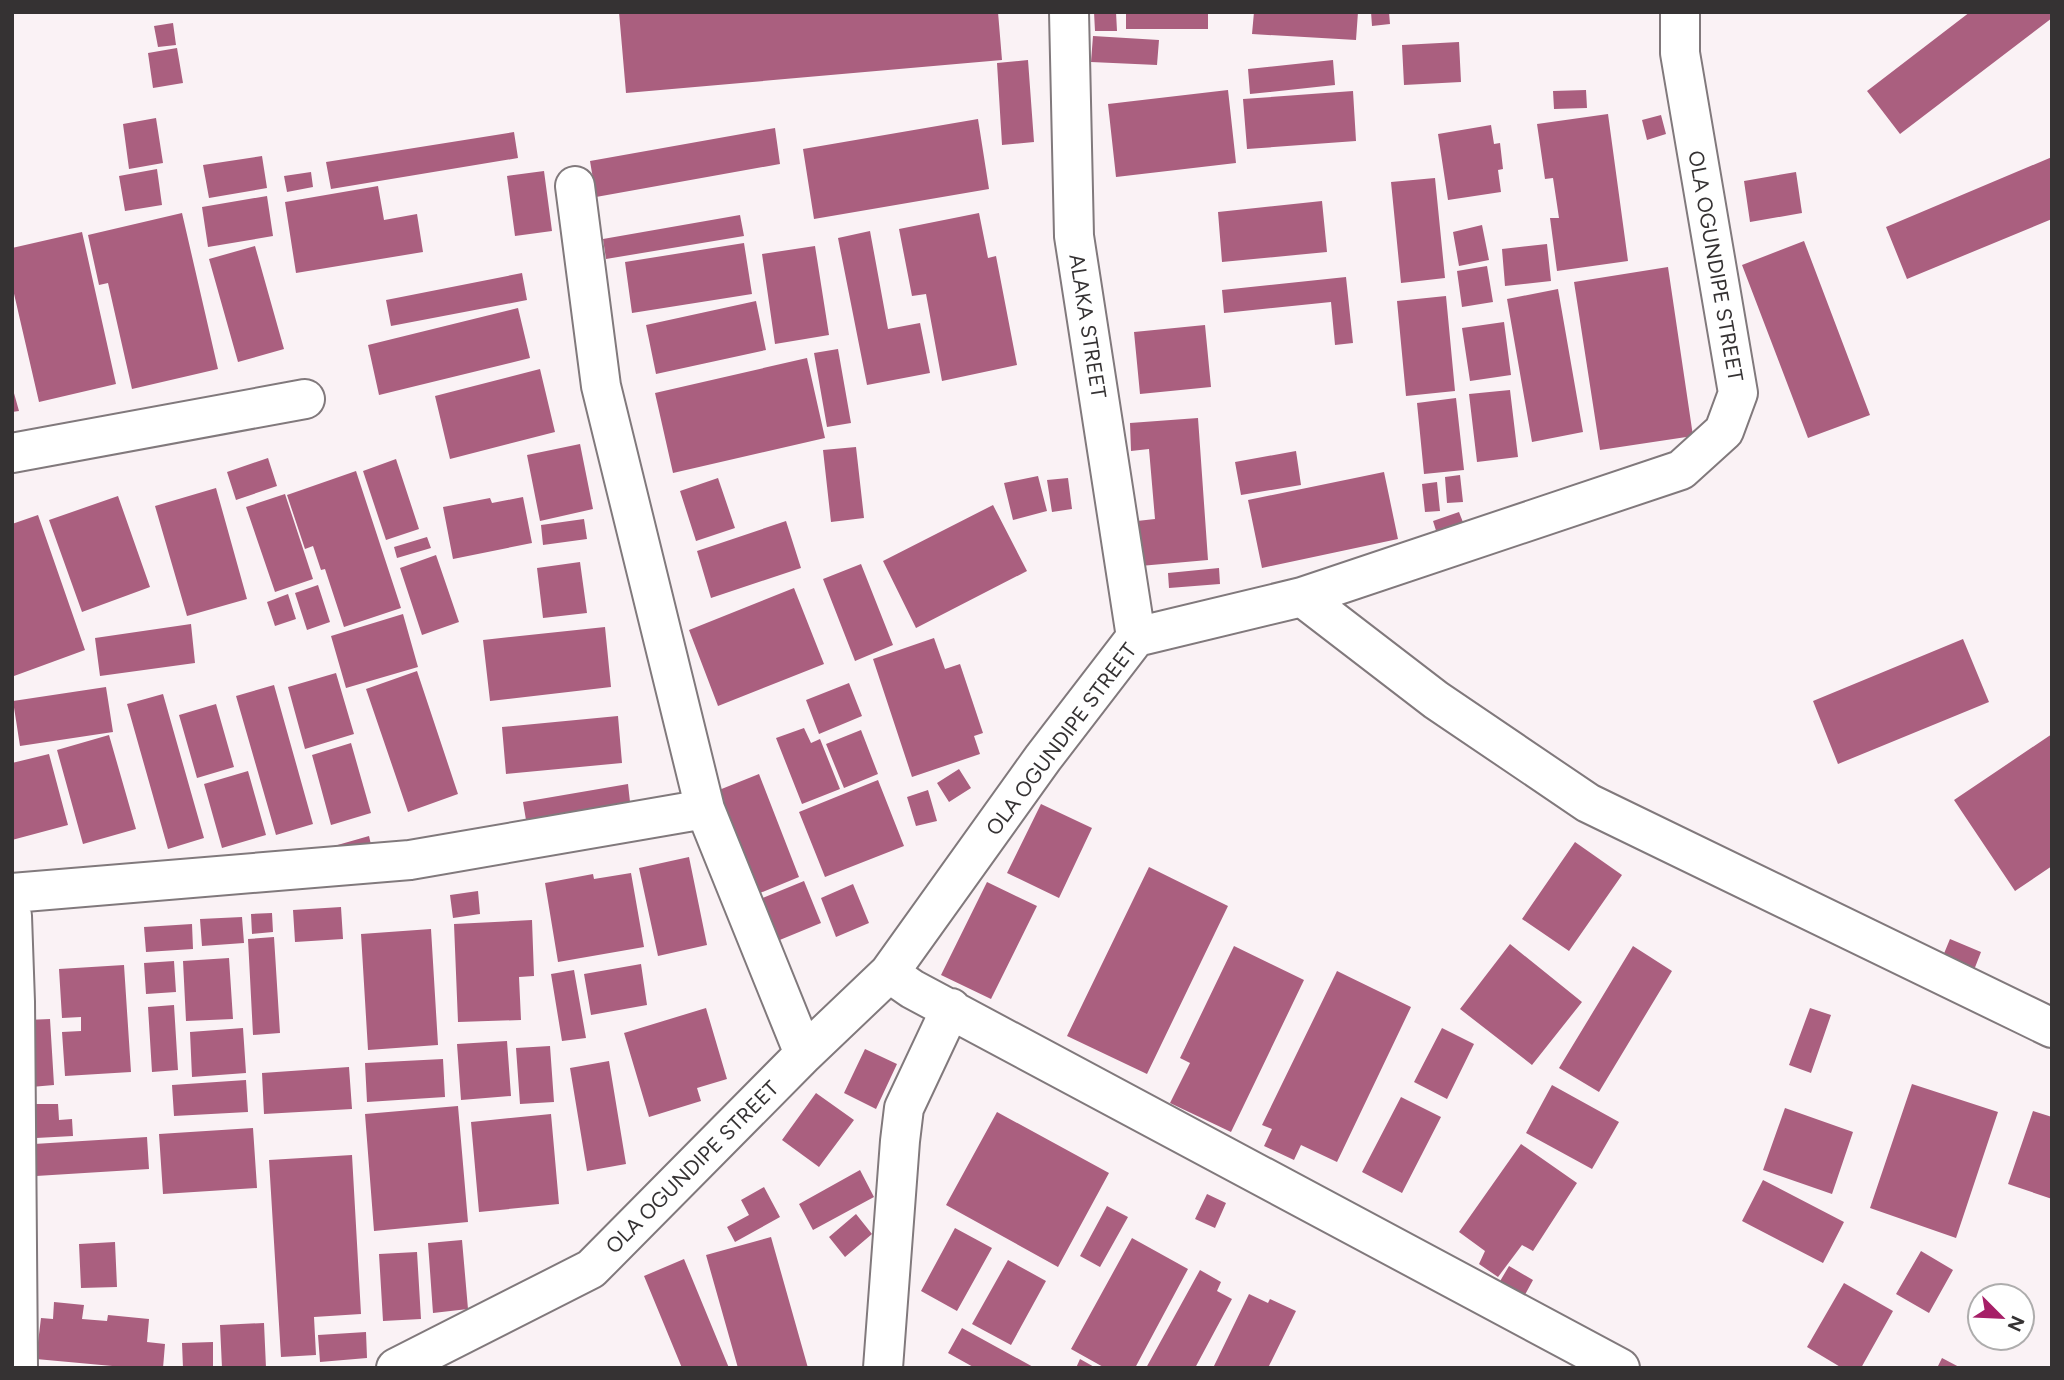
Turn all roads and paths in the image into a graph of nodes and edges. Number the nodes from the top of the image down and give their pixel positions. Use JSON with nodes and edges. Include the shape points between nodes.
{"nodes":[{"id":1,"x":1069,"y":12,"type":"edge"},
{"id":2,"x":1680,"y":12,"type":"edge"},
{"id":3,"x":575,"y":186,"type":"dead end"},
{"id":4,"x":305,"y":399,"type":"dead end"},
{"id":5,"x":12,"y":453,"type":"edge"},
{"id":6,"x":1302,"y":597,"type":"junction"},
{"id":7,"x":1136,"y":637,"type":"junction"},
{"id":8,"x":705,"y":809,"type":"junction"},
{"id":9,"x":12,"y":893,"type":"edge"},
{"id":10,"x":12,"y":916,"type":"edge"},
{"id":11,"x":889,"y":973,"type":"junction"},
{"id":12,"x":951,"y":1008,"type":"junction"},
{"id":13,"x":2052,"y":1028,"type":"edge"},
{"id":14,"x":804,"y":1054,"type":"junction"},
{"id":15,"x":18,"y":1368,"type":"edge"},
{"id":16,"x":396,"y":1368,"type":"edge"},
{"id":17,"x":883,"y":1368,"type":"edge"},
{"id":18,"x":1620,"y":1368,"type":"edge"}],
"edges":[{"from":1,"to":7,"type":"street","name":"ALAKA STREET","via":[[1074,236]]},
{"from":2,"to":6,"type":"street","name":"OLA OGUNDIPE STREET","via":[[1680,52],[1738,393],[1724,431],[1681,470]]},
{"from":3,"to":8,"type":"street","via":[[601,386]]},
{"from":4,"to":5,"type":"street"},
{"from":6,"to":7,"type":"street","name":"OLA OGUNDIPE STREET"},
{"from":6,"to":13,"type":"street","via":[[1436,700],[1588,803]]},
{"from":7,"to":11,"type":"street","name":"OLA OGUNDIPE STREET"},
{"from":8,"to":9,"type":"street","via":[[410,860]]},
{"from":8,"to":14,"type":"street"},
{"from":10,"to":15,"type":"street"},
{"from":11,"to":12,"type":"street"},
{"from":11,"to":14,"type":"street","name":"OLA OGUNDIPE STREET"},
{"from":12,"to":17,"type":"street","via":[[904,1108]]},
{"from":12,"to":18,"type":"street"},
{"from":14,"to":16,"type":"street","name":"OLA OGUNDIPE STREET","via":[[591,1269]]}]}
